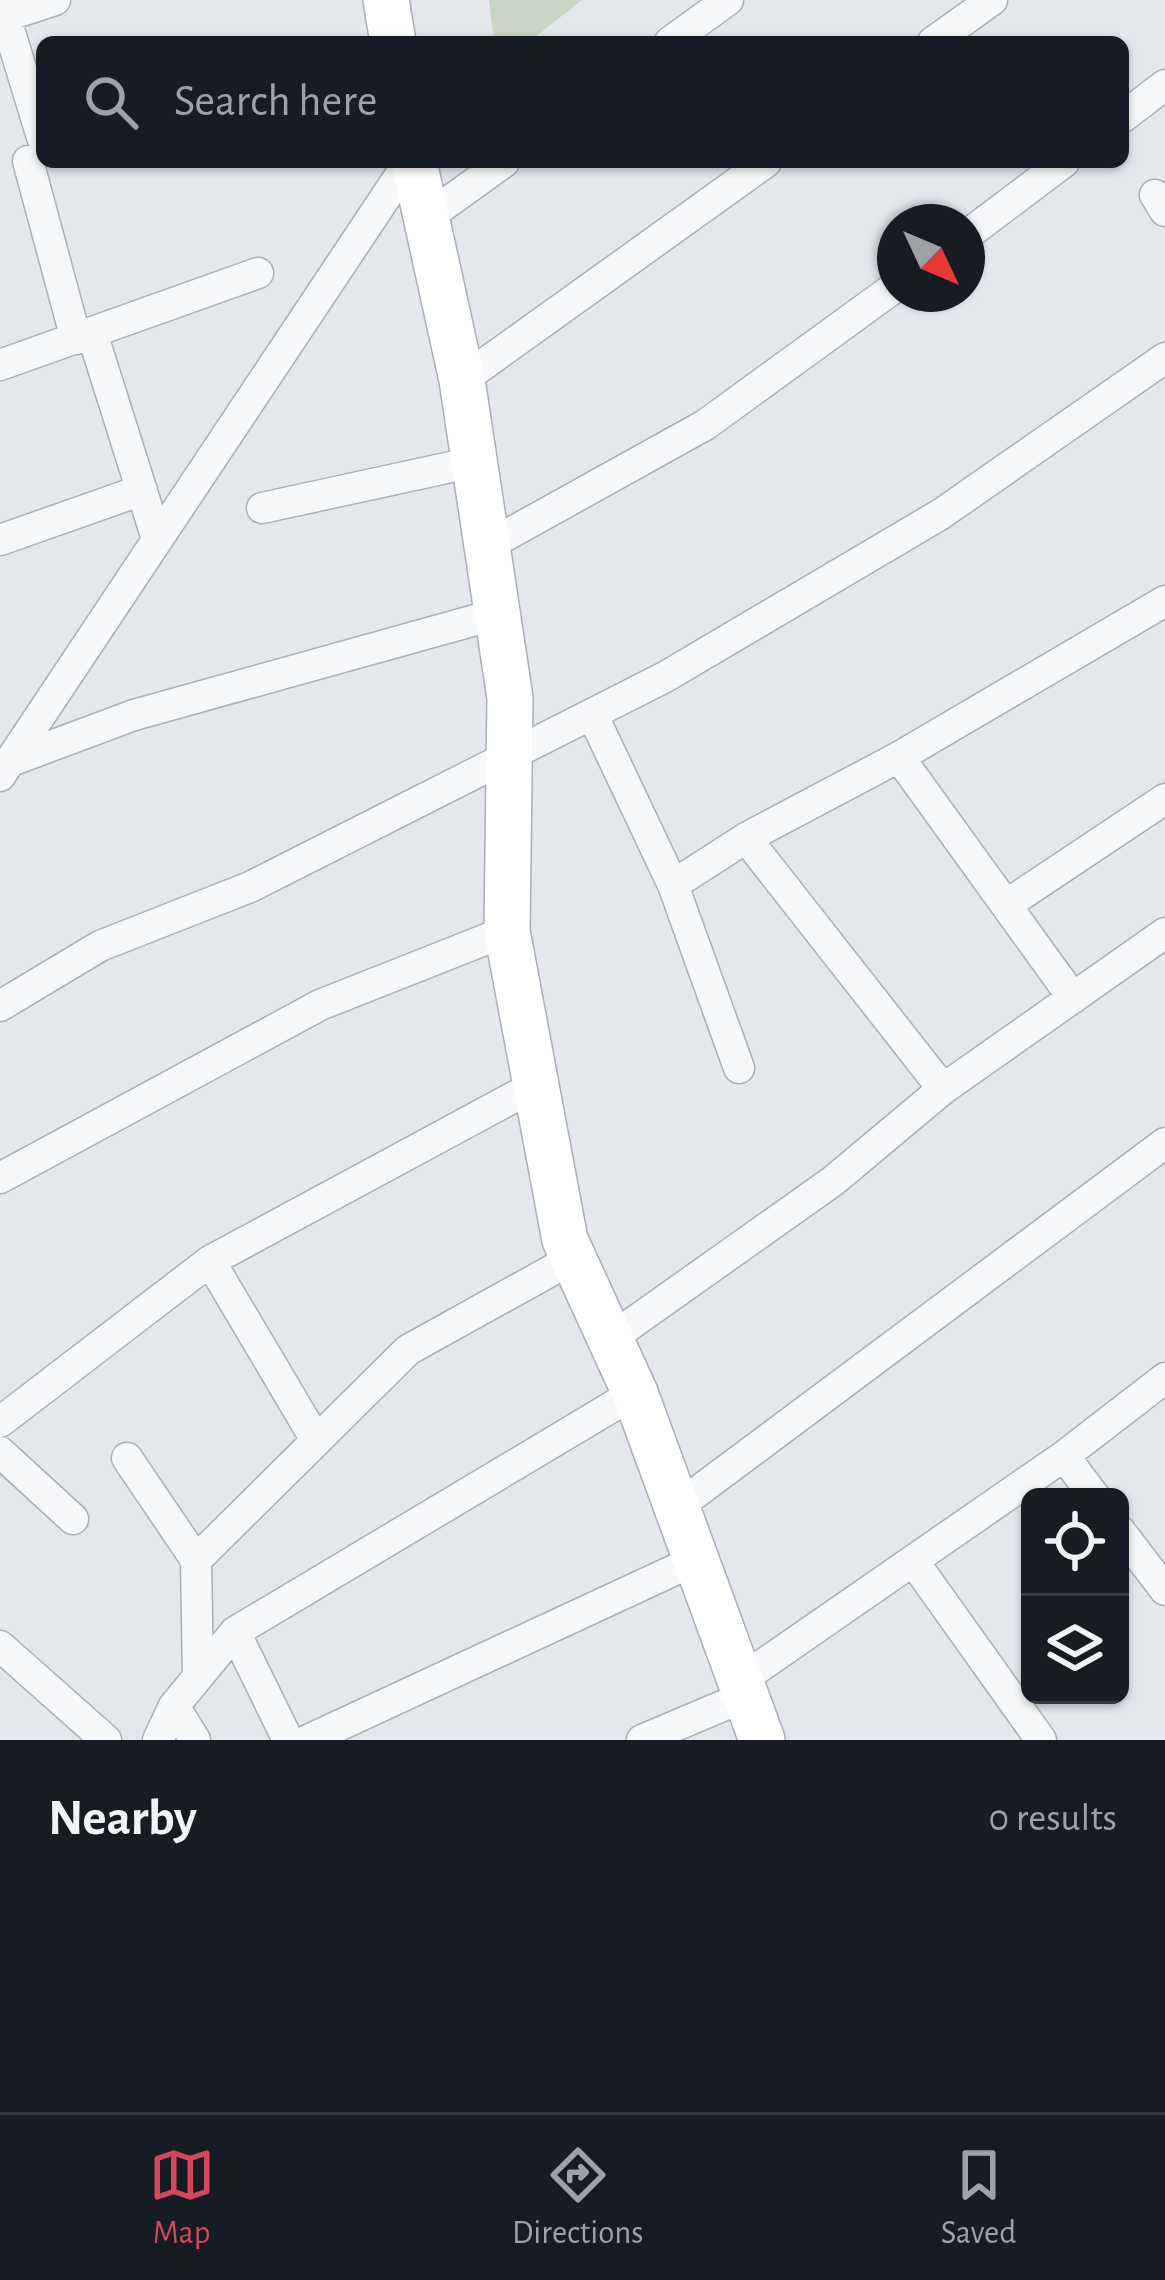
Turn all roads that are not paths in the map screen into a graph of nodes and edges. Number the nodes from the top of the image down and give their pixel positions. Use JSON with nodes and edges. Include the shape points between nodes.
{"nodes":[{"id":1,"x":55,"y":0,"type":"edge"},
{"id":2,"x":386,"y":0,"type":"edge"},
{"id":3,"x":728,"y":0,"type":"edge"},
{"id":4,"x":992,"y":0,"type":"edge"},
{"id":5,"x":3,"y":8,"type":"edge"},
{"id":6,"x":391,"y":36,"type":"edge"},
{"id":7,"x":678,"y":36,"type":"edge"},
{"id":8,"x":941,"y":36,"type":"edge"},
{"id":9,"x":1165,"y":85,"type":"edge"},
{"id":10,"x":1129,"y":112,"type":"edge"},
{"id":11,"x":28,"y":157,"type":"edge"},
{"id":12,"x":407,"y":168,"type":"edge"},
{"id":13,"x":413,"y":168,"type":"edge"},
{"id":14,"x":496,"y":168,"type":"edge"},
{"id":15,"x":758,"y":168,"type":"edge"},
{"id":16,"x":1056,"y":168,"type":"edge"},
{"id":17,"x":426,"y":218,"type":"junction"},
{"id":18,"x":985,"y":221,"type":"edge"},
{"id":19,"x":258,"y":273,"type":"dead end"},
{"id":20,"x":877,"y":300,"type":"edge"},
{"id":21,"x":84,"y":336,"type":"junction"},
{"id":22,"x":1165,"y":358,"type":"edge"},
{"id":23,"x":0,"y":364,"type":"edge"},
{"id":24,"x":462,"y":380,"type":"junction"},
{"id":25,"x":474,"y":462,"type":"junction"},
{"id":26,"x":142,"y":490,"type":"junction"},
{"id":27,"x":262,"y":508,"type":"dead end"},
{"id":28,"x":0,"y":539,"type":"edge"},
{"id":29,"x":158,"y":539,"type":"junction"},
{"id":30,"x":487,"y":546,"type":"junction"},
{"id":31,"x":1165,"y":601,"type":"edge"},
{"id":32,"x":497,"y":614,"type":"junction"},
{"id":33,"x":593,"y":716,"type":"junction"},
{"id":34,"x":899,"y":757,"type":"junction"},
{"id":35,"x":512,"y":758,"type":"junction"},
{"id":36,"x":3,"y":764,"type":"edge"},
{"id":37,"x":1165,"y":799,"type":"edge"},
{"id":38,"x":746,"y":838,"type":"junction"},
{"id":39,"x":673,"y":885,"type":"junction"},
{"id":40,"x":1006,"y":905,"type":"junction"},
{"id":41,"x":507,"y":931,"type":"junction"},
{"id":42,"x":1165,"y":933,"type":"edge"},
{"id":43,"x":1073,"y":998,"type":"junction"},
{"id":44,"x":0,"y":1006,"type":"edge"},
{"id":45,"x":739,"y":1068,"type":"dead end"},
{"id":46,"x":538,"y":1084,"type":"junction"},
{"id":47,"x":943,"y":1089,"type":"junction"},
{"id":48,"x":1165,"y":1143,"type":"edge"},
{"id":49,"x":0,"y":1178,"type":"edge"},
{"id":50,"x":574,"y":1258,"type":"junction"},
{"id":51,"x":210,"y":1261,"type":"junction"},
{"id":52,"x":610,"y":1339,"type":"junction"},
{"id":53,"x":1165,"y":1378,"type":"edge"},
{"id":54,"x":634,"y":1394,"type":"junction"},
{"id":55,"x":0,"y":1422,"type":"edge"},
{"id":56,"x":316,"y":1440,"type":"junction"},
{"id":57,"x":0,"y":1452,"type":"edge"},
{"id":58,"x":1064,"y":1456,"type":"junction"},
{"id":59,"x":127,"y":1458,"type":"dead end"},
{"id":60,"x":1088,"y":1488,"type":"edge"},
{"id":61,"x":677,"y":1508,"type":"junction"},
{"id":62,"x":73,"y":1519,"type":"dead end"},
{"id":63,"x":1129,"y":1543,"type":"edge"},
{"id":64,"x":196,"y":1560,"type":"junction"},
{"id":65,"x":696,"y":1561,"type":"junction"},
{"id":66,"x":914,"y":1562,"type":"junction"},
{"id":67,"x":1165,"y":1590,"type":"edge"},
{"id":68,"x":235,"y":1632,"type":"junction"},
{"id":69,"x":0,"y":1646,"type":"edge"},
{"id":70,"x":198,"y":1677,"type":"junction"},
{"id":71,"x":744,"y":1687,"type":"junction"},
{"id":72,"x":174,"y":1706,"type":"junction"},
{"id":73,"x":106,"y":1740,"type":"edge"},
{"id":74,"x":158,"y":1740,"type":"edge"},
{"id":75,"x":195,"y":1740,"type":"edge"},
{"id":76,"x":288,"y":1740,"type":"edge"},
{"id":77,"x":308,"y":1740,"type":"edge"},
{"id":78,"x":642,"y":1740,"type":"edge"},
{"id":79,"x":762,"y":1740,"type":"edge"},
{"id":80,"x":1041,"y":1740,"type":"edge"}],
"edges":[{"from":1,"to":5,"type":"street"},
{"from":2,"to":6,"type":"street"},
{"from":3,"to":7,"type":"street"},
{"from":4,"to":8,"type":"street"},
{"from":5,"to":11,"type":"street"},
{"from":9,"to":10,"type":"street"},
{"from":11,"to":21,"type":"street"},
{"from":12,"to":29,"type":"street"},
{"from":13,"to":17,"type":"street"},
{"from":14,"to":17,"type":"street"},
{"from":15,"to":24,"type":"street"},
{"from":16,"to":18,"type":"street"},
{"from":17,"to":24,"type":"street"},
{"from":19,"to":21,"type":"street"},
{"from":20,"to":30,"type":"street","via":[[705,425]]},
{"from":21,"to":23,"type":"street"},
{"from":21,"to":26,"type":"street"},
{"from":22,"to":33,"type":"street","via":[[941,514]]},
{"from":24,"to":25,"type":"street"},
{"from":25,"to":27,"type":"street"},
{"from":25,"to":30,"type":"street"},
{"from":26,"to":28,"type":"street"},
{"from":26,"to":29,"type":"street"},
{"from":29,"to":36,"type":"street"},
{"from":30,"to":32,"type":"street"},
{"from":31,"to":34,"type":"street"},
{"from":32,"to":35,"type":"street"},
{"from":32,"to":36,"type":"street","via":[[134,715]]},
{"from":33,"to":35,"type":"street"},
{"from":33,"to":39,"type":"street"},
{"from":34,"to":38,"type":"street"},
{"from":34,"to":40,"type":"street"},
{"from":35,"to":41,"type":"street"},
{"from":35,"to":44,"type":"street","via":[[250,887],[100,946]]},
{"from":37,"to":40,"type":"street"},
{"from":38,"to":39,"type":"street"},
{"from":38,"to":47,"type":"street"},
{"from":39,"to":45,"type":"street"},
{"from":40,"to":43,"type":"street"},
{"from":41,"to":46,"type":"street"},
{"from":41,"to":49,"type":"street","via":[[320,1005]]},
{"from":42,"to":43,"type":"street"},
{"from":43,"to":47,"type":"street"},
{"from":46,"to":50,"type":"street"},
{"from":46,"to":51,"type":"street"},
{"from":47,"to":52,"type":"street","via":[[833,1181]]},
{"from":48,"to":61,"type":"street"},
{"from":50,"to":52,"type":"street"},
{"from":50,"to":56,"type":"street","via":[[409,1350]]},
{"from":51,"to":55,"type":"street"},
{"from":51,"to":56,"type":"street"},
{"from":52,"to":54,"type":"street"},
{"from":53,"to":58,"type":"street"},
{"from":54,"to":61,"type":"street"},
{"from":54,"to":68,"type":"street"},
{"from":56,"to":64,"type":"street"},
{"from":57,"to":62,"type":"street"},
{"from":58,"to":60,"type":"street"},
{"from":58,"to":66,"type":"street"},
{"from":59,"to":64,"type":"street"},
{"from":61,"to":65,"type":"street"},
{"from":63,"to":67,"type":"street"},
{"from":64,"to":70,"type":"street"},
{"from":65,"to":71,"type":"street"},
{"from":65,"to":77,"type":"street"},
{"from":66,"to":71,"type":"street"},
{"from":66,"to":80,"type":"street"},
{"from":68,"to":70,"type":"street"},
{"from":68,"to":76,"type":"street"},
{"from":69,"to":73,"type":"street"},
{"from":70,"to":72,"type":"street"},
{"from":71,"to":78,"type":"street"},
{"from":71,"to":79,"type":"street"},
{"from":72,"to":74,"type":"street"},
{"from":72,"to":75,"type":"street"}]}
